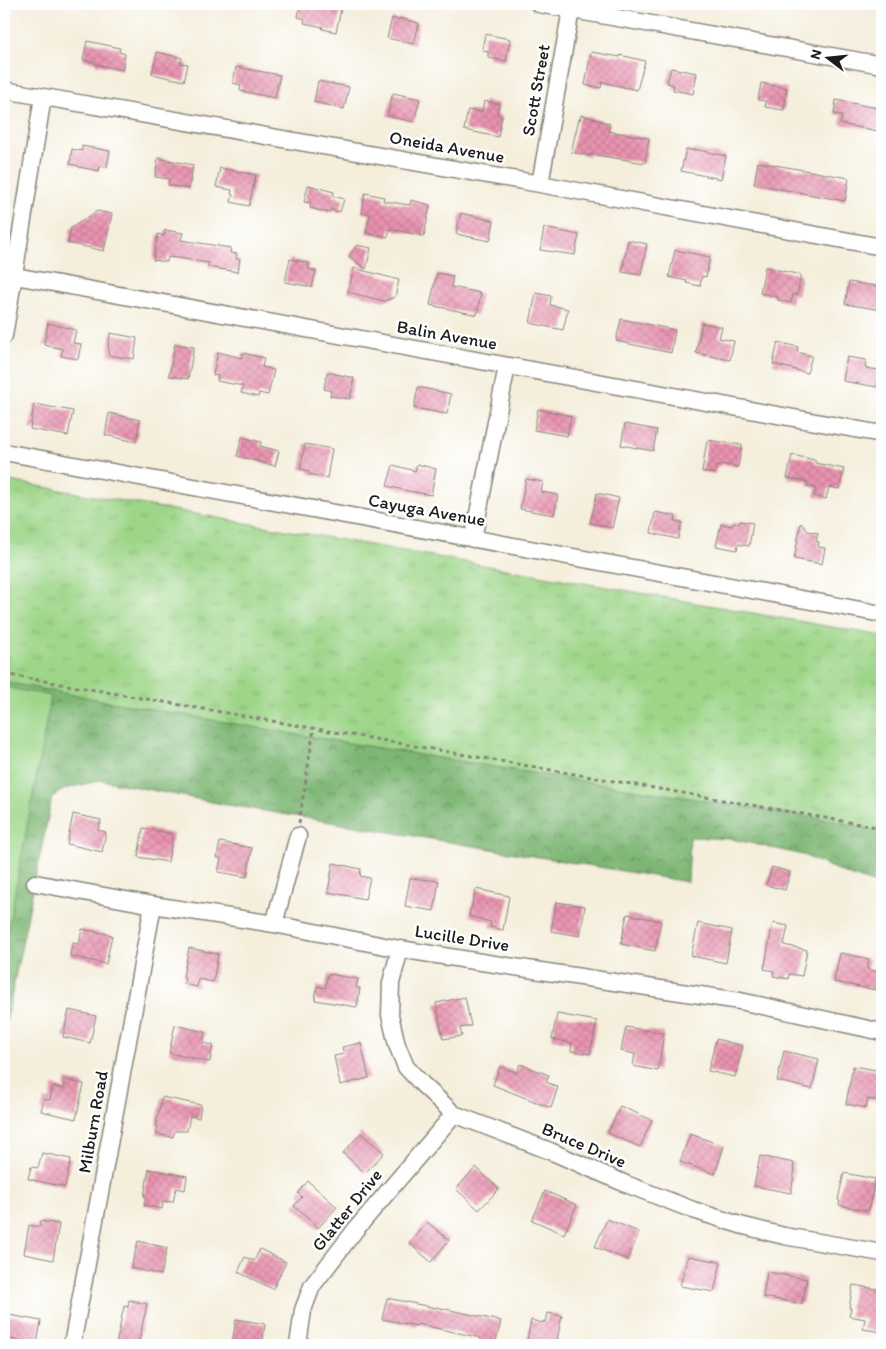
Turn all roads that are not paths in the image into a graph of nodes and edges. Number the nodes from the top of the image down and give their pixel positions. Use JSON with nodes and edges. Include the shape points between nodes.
{"nodes":[{"id":1,"x":539,"y":4,"type":"edge"},
{"id":2,"x":571,"y":7,"type":"edge"},
{"id":3,"x":882,"y":65,"type":"edge"},
{"id":4,"x":4,"y":90,"type":"edge"},
{"id":5,"x":43,"y":97,"type":"junction"},
{"id":6,"x":540,"y":184,"type":"junction"},
{"id":7,"x":882,"y":247,"type":"edge"},
{"id":8,"x":9,"y":275,"type":"edge"},
{"id":9,"x":4,"y":336,"type":"edge"},
{"id":10,"x":506,"y":366,"type":"junction"},
{"id":11,"x":882,"y":434,"type":"edge"},
{"id":12,"x":4,"y":452,"type":"edge"},
{"id":13,"x":473,"y":539,"type":"junction"},
{"id":14,"x":882,"y":614,"type":"edge"},
{"id":15,"x":298,"y":836,"type":"road end"},
{"id":16,"x":35,"y":883,"type":"dead end"},
{"id":17,"x":153,"y":905,"type":"junction"},
{"id":18,"x":274,"y":924,"type":"junction"},
{"id":19,"x":400,"y":948,"type":"junction"},
{"id":20,"x":882,"y":1032,"type":"edge"},
{"id":21,"x":454,"y":1114,"type":"junction"},
{"id":22,"x":882,"y":1253,"type":"edge"},
{"id":23,"x":72,"y":1345,"type":"edge"},
{"id":24,"x":298,"y":1345,"type":"edge"}],
"edges":[{"from":1,"to":2,"type":"street"},
{"from":2,"to":3,"type":"street"},
{"from":2,"to":6,"type":"street","name":"Scott Street"},
{"from":4,"to":5,"type":"street","name":"Oneida Avenue"},
{"from":5,"to":6,"type":"street","name":"Oneida Avenue"},
{"from":5,"to":8,"type":"street"},
{"from":6,"to":7,"type":"street","name":"Oneida Avenue"},
{"from":8,"to":9,"type":"street"},
{"from":8,"to":10,"type":"street","name":"Balin Avenue"},
{"from":10,"to":11,"type":"street","name":"Balin Avenue"},
{"from":10,"to":13,"type":"street"},
{"from":12,"to":13,"type":"street","name":"Cayuga Avenue"},
{"from":13,"to":14,"type":"street","name":"Cayuga Avenue"},
{"from":15,"to":18,"type":"street"},
{"from":16,"to":17,"type":"street","name":"Lucille Drive"},
{"from":17,"to":18,"type":"street","name":"Lucille Drive"},
{"from":17,"to":23,"type":"street","name":"Milburn Road"},
{"from":18,"to":19,"type":"street","name":"Lucille Drive"},
{"from":19,"to":20,"type":"street","name":"Lucille Drive","via":[[740,1001]]},
{"from":19,"to":21,"type":"street","name":"Bruce Drive","via":[[391,983],[390,1015],[397,1045],[406,1066]]},
{"from":21,"to":22,"type":"street","name":"Bruce Drive","via":[[702,1213],[784,1236]]},
{"from":21,"to":24,"type":"street","name":"Glatter Drive","via":[[312,1286],[303,1310]]}]}
